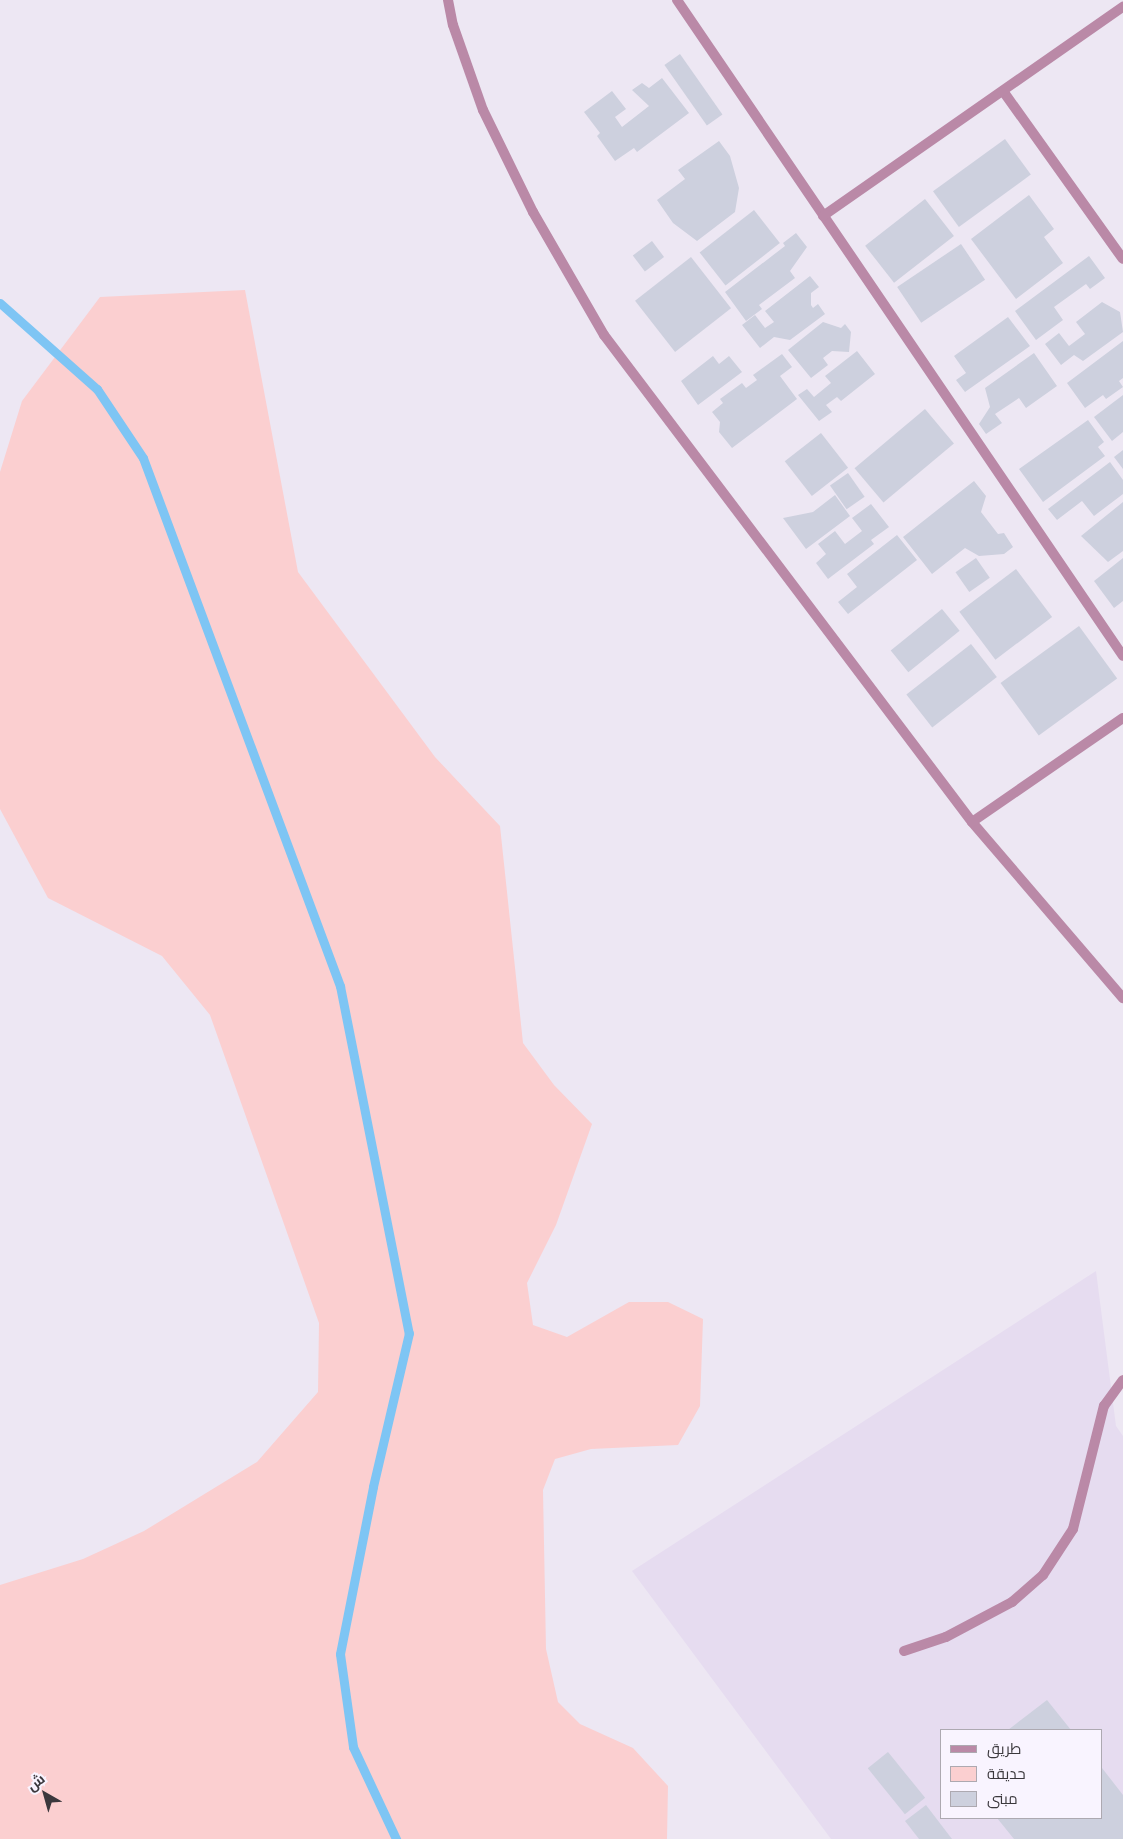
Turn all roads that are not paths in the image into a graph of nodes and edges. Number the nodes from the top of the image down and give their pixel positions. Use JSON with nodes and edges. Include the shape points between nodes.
{"nodes":[{"id":1,"x":448,"y":0,"type":"edge"},
{"id":2,"x":677,"y":0,"type":"edge"},
{"id":3,"x":1123,"y":7,"type":"edge"},
{"id":4,"x":1003,"y":91,"type":"junction"},
{"id":5,"x":823,"y":216,"type":"junction"},
{"id":6,"x":1123,"y":259,"type":"edge"},
{"id":7,"x":1123,"y":656,"type":"edge"},
{"id":8,"x":1123,"y":718,"type":"edge"},
{"id":9,"x":972,"y":822,"type":"junction"},
{"id":10,"x":1123,"y":998,"type":"edge"},
{"id":11,"x":1123,"y":1380,"type":"edge"},
{"id":12,"x":904,"y":1651,"type":"dead end"}],
"edges":[{"from":1,"to":9,"type":"street","via":[[453,25],[484,110],[532,212],[604,335]]},
{"from":2,"to":5,"type":"street"},
{"from":3,"to":4,"type":"street"},
{"from":4,"to":5,"type":"street"},
{"from":4,"to":6,"type":"street"},
{"from":5,"to":7,"type":"street"},
{"from":8,"to":9,"type":"street"},
{"from":9,"to":10,"type":"street"},
{"from":11,"to":12,"type":"street","via":[[1104,1406],[1073,1529],[1043,1575],[1012,1602],[946,1637]]}]}
